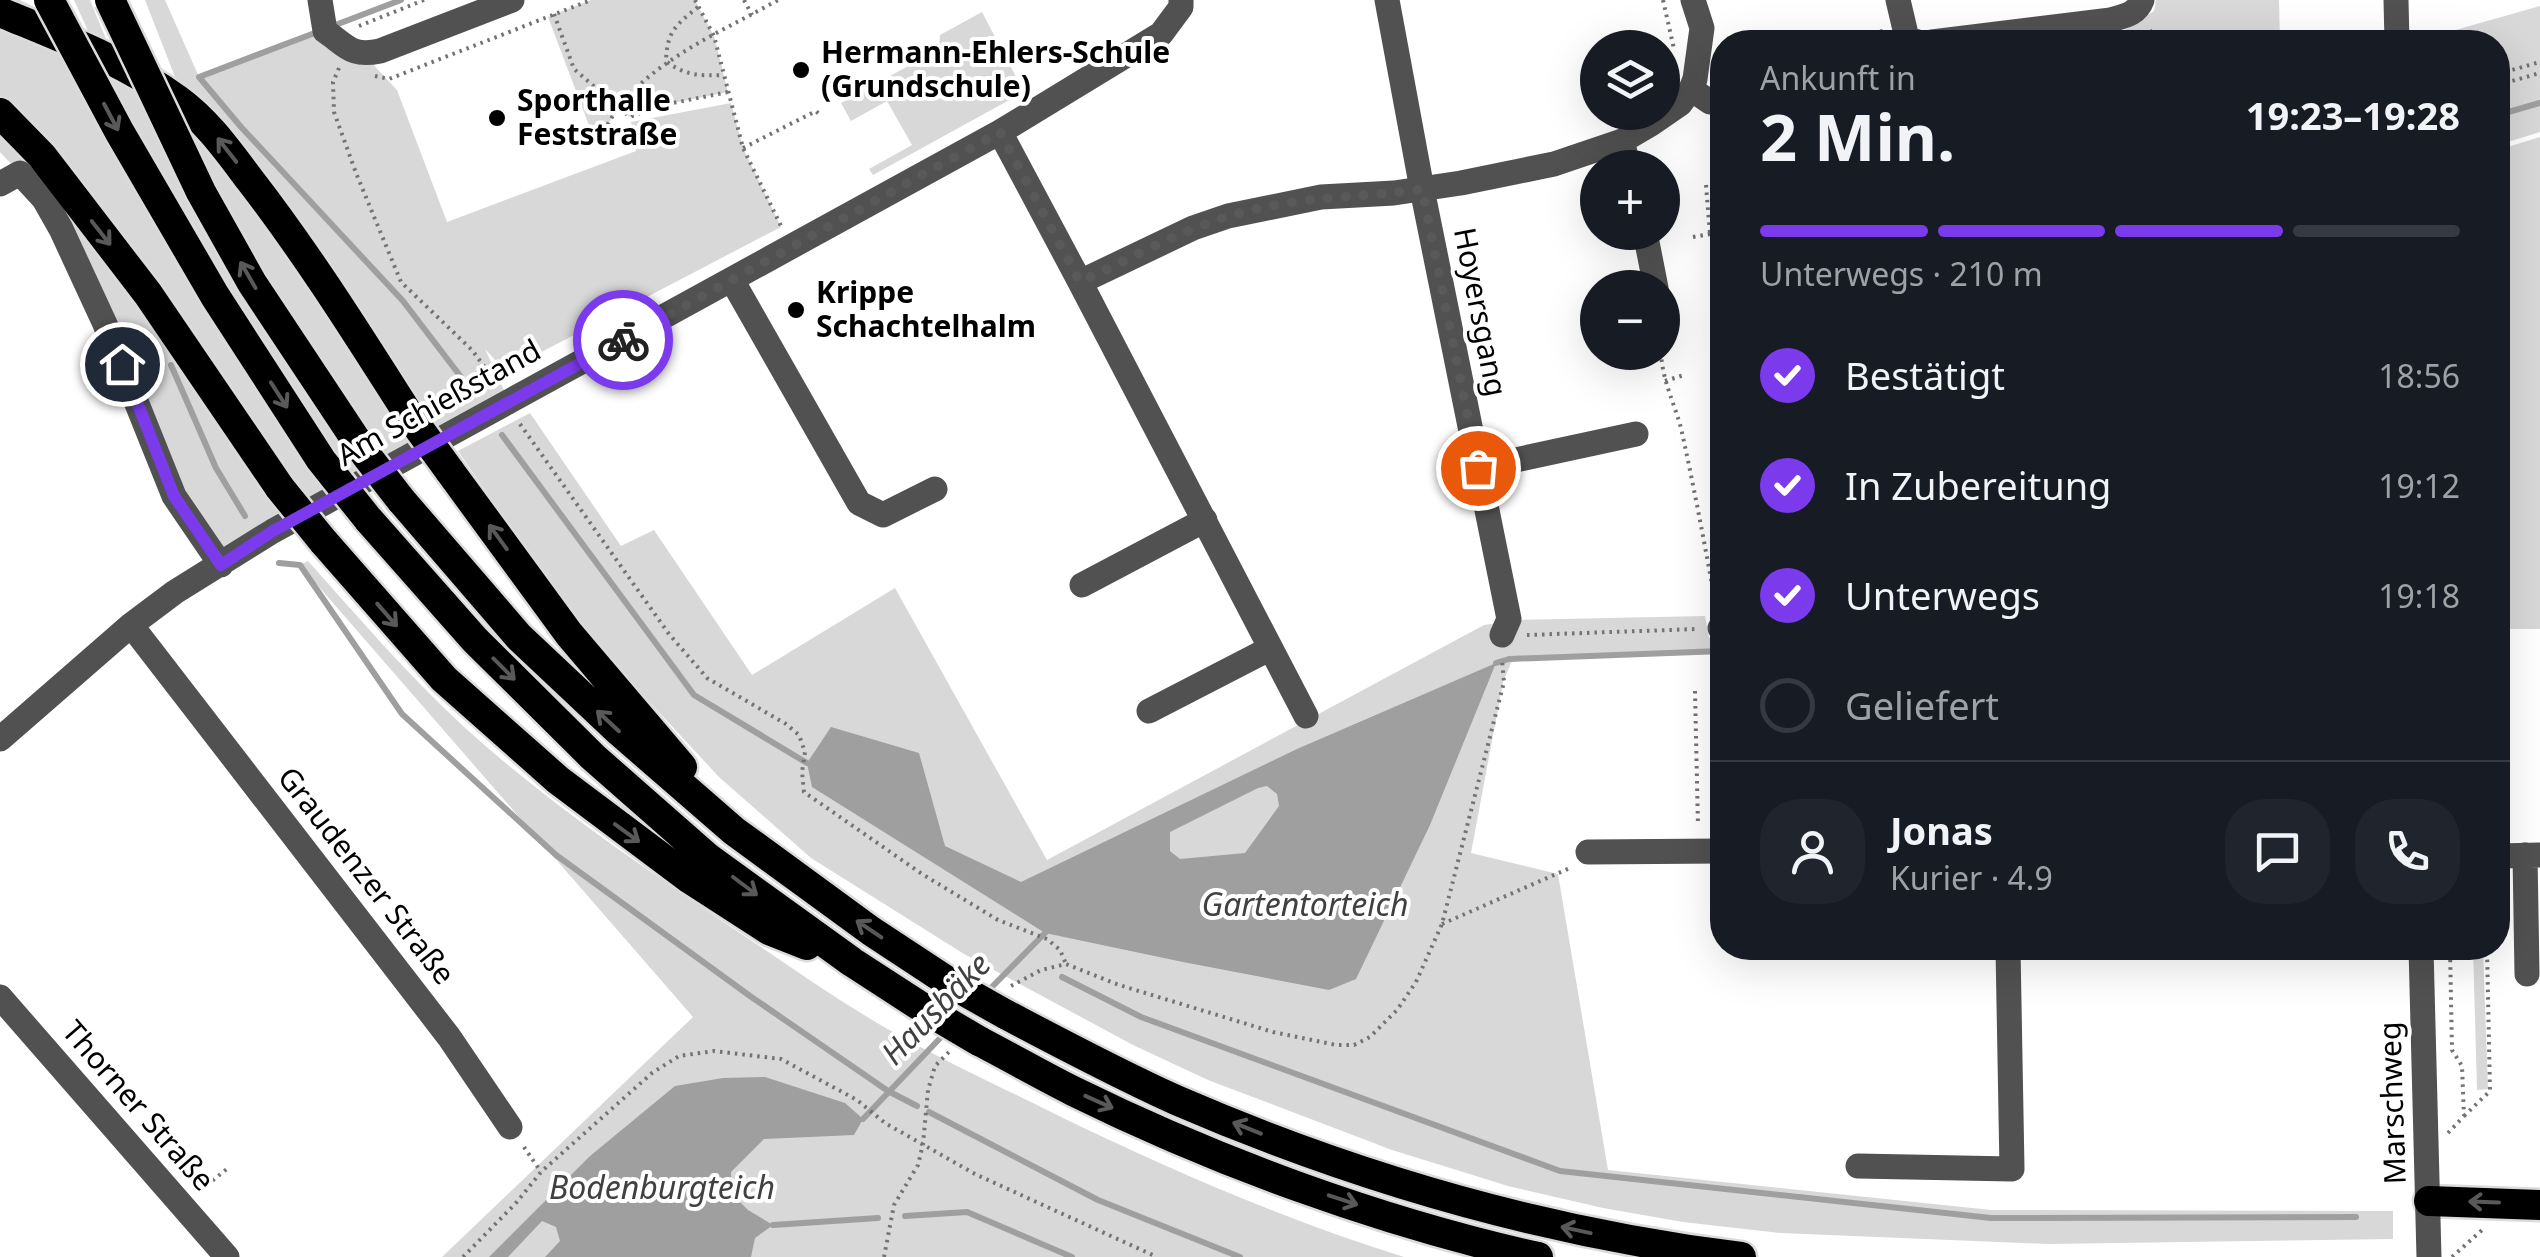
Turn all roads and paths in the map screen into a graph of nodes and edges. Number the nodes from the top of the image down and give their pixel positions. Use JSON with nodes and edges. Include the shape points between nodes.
{"nodes":[{"id":1,"x":50,"y":0,"type":"edge"},
{"id":2,"x":110,"y":0,"type":"edge"},
{"id":3,"x":320,"y":0,"type":"edge"},
{"id":4,"x":424,"y":0,"type":"edge"},
{"id":5,"x":512,"y":0,"type":"edge"},
{"id":6,"x":694,"y":0,"type":"edge"},
{"id":7,"x":744,"y":0,"type":"edge"},
{"id":8,"x":778,"y":0,"type":"edge"},
{"id":9,"x":1181,"y":0,"type":"edge"},
{"id":10,"x":1387,"y":0,"type":"edge"},
{"id":11,"x":1664,"y":0,"type":"edge"},
{"id":12,"x":1693,"y":0,"type":"edge"},
{"id":13,"x":1898,"y":0,"type":"edge"},
{"id":14,"x":2396,"y":0,"type":"edge"},
{"id":15,"x":2140,"y":4,"type":"edge"},
{"id":16,"x":698,"y":7,"type":"junction"},
{"id":17,"x":2,"y":12,"type":"edge"},
{"id":18,"x":554,"y":14,"type":"dead end"},
{"id":19,"x":752,"y":14,"type":"junction"},
{"id":20,"x":1910,"y":30,"type":"edge"},
{"id":21,"x":2007,"y":30,"type":"edge"},
{"id":22,"x":2397,"y":30,"type":"edge"},
{"id":23,"x":714,"y":36,"type":"junction"},
{"id":24,"x":356,"y":48,"type":"junction"},
{"id":25,"x":666,"y":62,"type":"junction"},
{"id":26,"x":2540,"y":62,"type":"edge"},
{"id":27,"x":2510,"y":71,"type":"edge"},
{"id":28,"x":2540,"y":73,"type":"edge"},
{"id":29,"x":724,"y":75,"type":"junction"},
{"id":30,"x":1694,"y":77,"type":"junction"},
{"id":31,"x":2510,"y":82,"type":"edge"},
{"id":32,"x":728,"y":92,"type":"junction"},
{"id":33,"x":1710,"y":102,"type":"edge"},
{"id":34,"x":618,"y":108,"type":"junction"},
{"id":35,"x":0,"y":113,"type":"edge"},
{"id":36,"x":820,"y":115,"type":"dead end"},
{"id":37,"x":1000,"y":132,"type":"junction"},
{"id":38,"x":1622,"y":141,"type":"junction"},
{"id":39,"x":596,"y":144,"type":"dead end"},
{"id":40,"x":742,"y":148,"type":"junction"},
{"id":41,"x":1624,"y":150,"type":"edge"},
{"id":42,"x":0,"y":184,"type":"edge"},
{"id":43,"x":1706,"y":185,"type":"dead end"},
{"id":44,"x":1422,"y":189,"type":"junction"},
{"id":45,"x":1710,"y":234,"type":"joint"},
{"id":46,"x":1693,"y":237,"type":"dead end"},
{"id":47,"x":792,"y":247,"type":"junction"},
{"id":48,"x":732,"y":280,"type":"junction"},
{"id":49,"x":1080,"y":282,"type":"junction"},
{"id":50,"x":482,"y":362,"type":"junction"},
{"id":51,"x":1663,"y":370,"type":"edge"},
{"id":52,"x":1684,"y":375,"type":"dead end"},
{"id":53,"x":1664,"y":382,"type":"junction"},
{"id":54,"x":470,"y":388,"type":"dead end"},
{"id":55,"x":510,"y":400,"type":"junction"},
{"id":56,"x":1636,"y":434,"type":"dead end"},
{"id":57,"x":1478,"y":468,"type":"junction"},
{"id":58,"x":936,"y":489,"type":"dead end"},
{"id":59,"x":1205,"y":520,"type":"junction"},
{"id":60,"x":221,"y":565,"type":"junction"},
{"id":61,"x":1710,"y":571,"type":"edge"},
{"id":62,"x":1082,"y":585,"type":"dead end"},
{"id":63,"x":132,"y":625,"type":"junction"},
{"id":64,"x":1710,"y":629,"type":"edge"},
{"id":65,"x":1501,"y":643,"type":"junction"},
{"id":66,"x":1269,"y":649,"type":"junction"},
{"id":67,"x":1695,"y":692,"type":"dead end"},
{"id":68,"x":1149,"y":711,"type":"dead end"},
{"id":69,"x":1306,"y":716,"type":"dead end"},
{"id":70,"x":0,"y":739,"type":"edge"},
{"id":71,"x":734,"y":831,"type":"junction"},
{"id":72,"x":1710,"y":851,"type":"edge"},
{"id":73,"x":1588,"y":852,"type":"joint"},
{"id":74,"x":2532,"y":855,"type":"edge"},
{"id":75,"x":1442,"y":924,"type":"junction"},
{"id":76,"x":2008,"y":960,"type":"edge"},
{"id":77,"x":2421,"y":960,"type":"edge"},
{"id":78,"x":2450,"y":960,"type":"edge"},
{"id":79,"x":2486,"y":960,"type":"edge"},
{"id":80,"x":852,"y":962,"type":"junction"},
{"id":81,"x":2527,"y":974,"type":"dead end"},
{"id":82,"x":0,"y":997,"type":"edge"},
{"id":83,"x":2464,"y":1116,"type":"junction"},
{"id":84,"x":510,"y":1127,"type":"joint"},
{"id":85,"x":2446,"y":1135,"type":"dead end"},
{"id":86,"x":923,"y":1144,"type":"junction"},
{"id":87,"x":1858,"y":1166,"type":"dead end"},
{"id":88,"x":228,"y":1168,"type":"dead end"},
{"id":89,"x":542,"y":1172,"type":"junction"},
{"id":90,"x":2429,"y":1201,"type":"junction"},
{"id":91,"x":2540,"y":1205,"type":"edge"},
{"id":92,"x":182,"y":1206,"type":"junction"},
{"id":93,"x":2486,"y":1227,"type":"dead end"},
{"id":94,"x":227,"y":1257,"type":"edge"},
{"id":95,"x":462,"y":1257,"type":"edge"},
{"id":96,"x":884,"y":1257,"type":"edge"},
{"id":97,"x":1157,"y":1257,"type":"edge"},
{"id":98,"x":1538,"y":1257,"type":"edge"},
{"id":99,"x":1741,"y":1257,"type":"edge"},
{"id":100,"x":2429,"y":1257,"type":"edge"},
{"id":101,"x":2452,"y":1257,"type":"edge"}],
"edges":[{"from":1,"to":80,"type":"highway","one_way":true,"bridge":true,"via":[[215,296],[321,460],[368,519],[475,640],[593,757],[708,858]]},
{"from":71,"to":2,"type":"highway","one_way":true,"bridge":true,"via":[[519,637],[366,455],[200,192]]},
{"from":3,"to":24,"type":"street","via":[[325,31]]},
{"from":4,"to":24,"type":"path"},
{"from":5,"to":24,"type":"street"},
{"from":6,"to":16,"type":"path"},
{"from":7,"to":19,"type":"path"},
{"from":8,"to":19,"type":"path"},
{"from":9,"to":37,"type":"street","name":"Am Schießstand","via":[[1161,34]]},
{"from":10,"to":44,"type":"street","name":"Hoyersgang"},
{"from":11,"to":30,"type":"path","via":[[1677,62]]},
{"from":12,"to":30,"type":"street","via":[[1702,28]]},
{"from":13,"to":20,"type":"street"},
{"from":14,"to":22,"type":"street"},
{"from":15,"to":21,"type":"street","via":[[2111,20]]},
{"from":16,"to":23,"type":"path"},
{"from":16,"to":25,"type":"path","via":[[674,26]]},
{"from":71,"to":17,"type":"highway","one_way":true,"bridge":true,"via":[[569,634],[208,124],[132,72]]},
{"from":18,"to":34,"type":"path","via":[[574,69]]},
{"from":19,"to":23,"type":"path"},
{"from":23,"to":25,"type":"path"},
{"from":23,"to":29,"type":"path"},
{"from":24,"to":50,"type":"path","via":[[333,82],[334,112],[356,173],[401,282]]},
{"from":25,"to":29,"type":"path","via":[[694,76]]},
{"from":25,"to":34,"type":"path"},
{"from":26,"to":27,"type":"path"},
{"from":28,"to":31,"type":"path"},
{"from":29,"to":32,"type":"path"},
{"from":30,"to":33,"type":"street"},
{"from":30,"to":38,"type":"street","via":[[1680,104]]},
{"from":32,"to":34,"type":"path","via":[[630,117]]},
{"from":32,"to":40,"type":"path"},
{"from":34,"to":39,"type":"path"},
{"from":35,"to":80,"type":"highway","one_way":true,"bridge":true,"via":[[42,156],[148,294],[280,488],[444,679],[558,780],[690,878],[769,930]]},
{"from":36,"to":40,"type":"path","via":[[816,111]]},
{"from":37,"to":47,"type":"street","name":"Am Schießstand"},
{"from":37,"to":49,"type":"street"},
{"from":38,"to":41,"type":"street"},
{"from":38,"to":44,"type":"street","via":[[1554,164]]},
{"from":40,"to":47,"type":"path"},
{"from":42,"to":60,"type":"street","via":[[20,173],[62,229],[174,496]]},
{"from":43,"to":45,"type":"path"},
{"from":44,"to":49,"type":"street","via":[[1321,197],[1228,216]]},
{"from":44,"to":57,"type":"street","name":"Hoyersgang"},
{"from":45,"to":46,"type":"path"},
{"from":47,"to":48,"type":"street","name":"Am Schießstand"},
{"from":48,"to":55,"type":"street","name":"Am Schießstand"},
{"from":48,"to":58,"type":"street","via":[[859,503],[883,516]]},
{"from":49,"to":59,"type":"street"},
{"from":50,"to":54,"type":"path"},
{"from":50,"to":55,"type":"path"},
{"from":51,"to":53,"type":"path"},
{"from":52,"to":53,"type":"path"},
{"from":53,"to":61,"type":"path","via":[[1678,418]]},
{"from":55,"to":60,"type":"street","name":"Am Schießstand"},
{"from":55,"to":75,"type":"path","via":[[520,428],[669,634],[707,678],[799,735],[804,792],[998,920],[1047,939],[1066,964],[1273,1032],[1354,1045],[1398,1010]]},
{"from":56,"to":57,"type":"street"},
{"from":57,"to":65,"type":"street","name":"Hoyersgang","via":[[1509,618]]},
{"from":59,"to":62,"type":"street"},
{"from":59,"to":66,"type":"street"},
{"from":60,"to":63,"type":"street","name":"Am Schießstand"},
{"from":63,"to":70,"type":"street","name":"Am Schießstand"},
{"from":63,"to":84,"type":"street","name":"Graudenzer Straße","via":[[449,1037]]},
{"from":64,"to":65,"type":"path"},
{"from":65,"to":75,"type":"path","via":[[1504,682]]},
{"from":66,"to":68,"type":"street"},
{"from":66,"to":69,"type":"street"},
{"from":67,"to":72,"type":"path"},
{"from":99,"to":71,"type":"highway","one_way":true,"bridge":true,"via":[[1618,1238],[1447,1197],[1176,1100],[950,983]]},
{"from":72,"to":73,"type":"street"},
{"from":73,"to":75,"type":"path","via":[[1574,866]]},
{"from":74,"to":81,"type":"street"},
{"from":76,"to":87,"type":"street","via":[[2012,1169]]},
{"from":77,"to":90,"type":"street","name":"Marschweg"},
{"from":78,"to":83,"type":"path","via":[[2452,1050],[2462,1066]]},
{"from":79,"to":83,"type":"path","via":[[2490,1090]]},
{"from":80,"to":98,"type":"highway","one_way":true,"bridge":true,"via":[[979,1041],[1186,1142],[1427,1228]]},
{"from":82,"to":92,"type":"street","name":"Thorner Straße"},
{"from":83,"to":85,"type":"path"},
{"from":84,"to":89,"type":"path"},
{"from":86,"to":89,"type":"path","via":[[780,1059],[714,1051],[678,1056],[652,1073]]},
{"from":86,"to":96,"type":"path","via":[[894,1205]]},
{"from":86,"to":97,"type":"path"},
{"from":88,"to":92,"type":"path"},
{"from":89,"to":95,"type":"path"},
{"from":91,"to":90,"type":"highway","one_way":true},
{"from":90,"to":100,"type":"street","name":"Marschweg"},
{"from":92,"to":94,"type":"street","name":"Thorner Straße"},
{"from":93,"to":101,"type":"path"}]}
